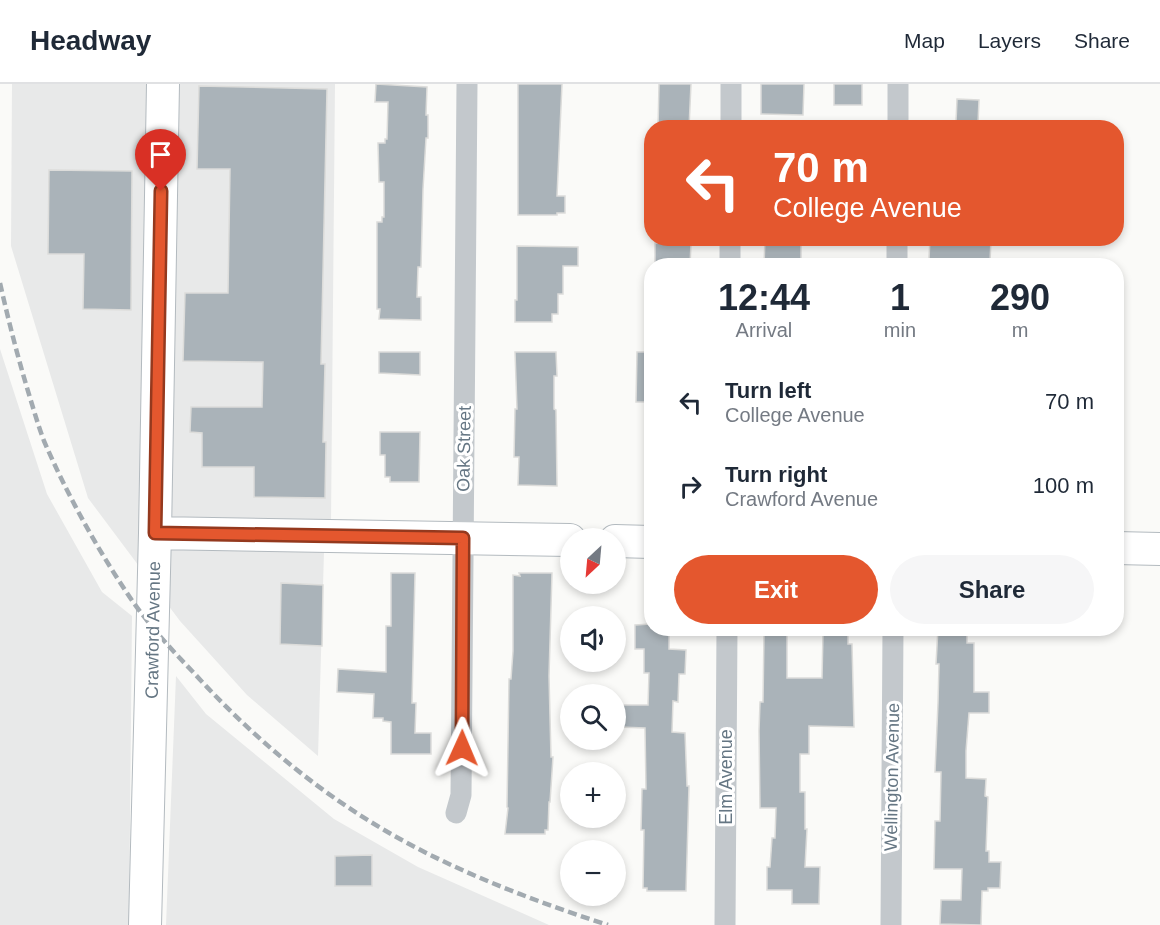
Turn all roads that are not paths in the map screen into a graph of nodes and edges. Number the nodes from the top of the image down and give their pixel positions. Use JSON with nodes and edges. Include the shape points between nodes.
{"nodes":[{"id":1,"x":163,"y":84,"type":"edge"},
{"id":2,"x":467,"y":84,"type":"edge"},
{"id":3,"x":731,"y":84,"type":"edge"},
{"id":4,"x":898,"y":84,"type":"edge"},
{"id":5,"x":731,"y":120,"type":"edge"},
{"id":6,"x":898,"y":120,"type":"edge"},
{"id":7,"x":155,"y":533,"type":"junction"},
{"id":8,"x":463,"y":538,"type":"junction"},
{"id":9,"x":560,"y":540,"type":"edge"},
{"id":10,"x":626,"y":541,"type":"edge"},
{"id":11,"x":644,"y":542,"type":"edge"},
{"id":12,"x":1124,"y":549,"type":"edge"},
{"id":13,"x":1160,"y":549,"type":"edge"},
{"id":14,"x":727,"y":636,"type":"edge"},
{"id":15,"x":894,"y":636,"type":"edge"},
{"id":16,"x":456,"y":813,"type":"dead end"},
{"id":17,"x":146,"y":925,"type":"edge"},
{"id":18,"x":725,"y":925,"type":"edge"},
{"id":19,"x":891,"y":925,"type":"edge"}],
"edges":[{"from":1,"to":7,"type":"street","name":"Crawford Avenue"},
{"from":2,"to":8,"type":"street","name":"Oak Street"},
{"from":3,"to":5,"type":"street"},
{"from":4,"to":6,"type":"street"},
{"from":7,"to":8,"type":"street"},
{"from":7,"to":17,"type":"street","name":"Crawford Avenue"},
{"from":8,"to":9,"type":"street"},
{"from":8,"to":16,"type":"street","name":"Oak Street","via":[[461,795]]},
{"from":10,"to":11,"type":"street"},
{"from":12,"to":13,"type":"street"},
{"from":14,"to":18,"type":"street","name":"Elm Avenue"},
{"from":15,"to":19,"type":"street","name":"Wellington Avenue"}]}
